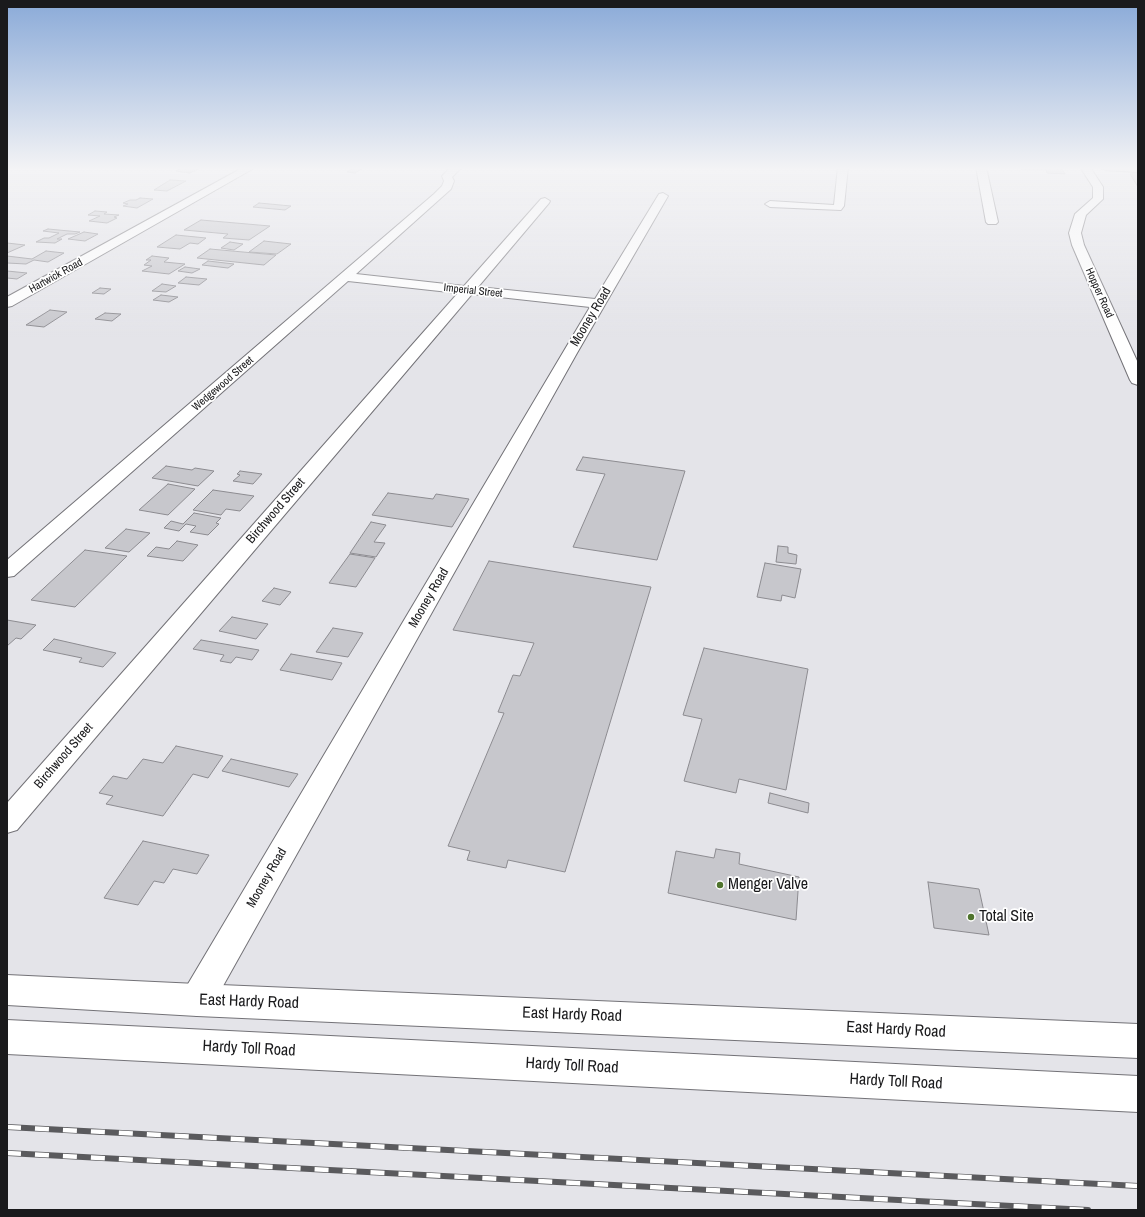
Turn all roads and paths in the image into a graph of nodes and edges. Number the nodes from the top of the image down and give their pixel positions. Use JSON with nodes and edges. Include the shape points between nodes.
{"nodes":[{"id":1,"x":149,"y":224,"type":"edge"},
{"id":2,"x":407,"y":224,"type":"edge"},
{"id":3,"x":525,"y":224,"type":"edge"},
{"id":4,"x":647,"y":224,"type":"edge"},
{"id":5,"x":1077,"y":224,"type":"edge"},
{"id":6,"x":347,"y":277,"type":"junction"},
{"id":7,"x":467,"y":290,"type":"junction"},
{"id":8,"x":7,"y":303,"type":"edge"},
{"id":9,"x":599,"y":304,"type":"junction"},
{"id":10,"x":1138,"y":380,"type":"edge"},
{"id":11,"x":7,"y":571,"type":"edge"},
{"id":12,"x":7,"y":822,"type":"edge"},
{"id":13,"x":7,"y":990,"type":"edge"},
{"id":14,"x":197,"y":1000,"type":"junction"},
{"id":15,"x":7,"y":1037,"type":"edge"},
{"id":16,"x":1138,"y":1041,"type":"edge"},
{"id":17,"x":1138,"y":1094,"type":"edge"}],
"edges":[{"from":1,"to":8,"type":"main road","name":"Hartwick Road"},
{"from":2,"to":6,"type":"main road","name":"Wedgewood Street"},
{"from":3,"to":7,"type":"main road","name":"Birchwood Street"},
{"from":4,"to":9,"type":"main road","name":"Mooney Road"},
{"from":5,"to":10,"type":"main road","name":"Hopper Road","via":[[1074,233],[1078,245]]},
{"from":6,"to":7,"type":"main road","name":"Imperial Street"},
{"from":6,"to":11,"type":"main road","name":"Wedgewood Street"},
{"from":7,"to":9,"type":"main road","name":"Imperial Street"},
{"from":7,"to":12,"type":"main road","name":"Birchwood Street"},
{"from":9,"to":14,"type":"main road","name":"Mooney Road"},
{"from":13,"to":14,"type":"main road","name":"East Hardy Road"},
{"from":14,"to":16,"type":"main road","name":"East Hardy Road"},
{"from":15,"to":17,"type":"main road","name":"Hardy Toll Road"}]}
